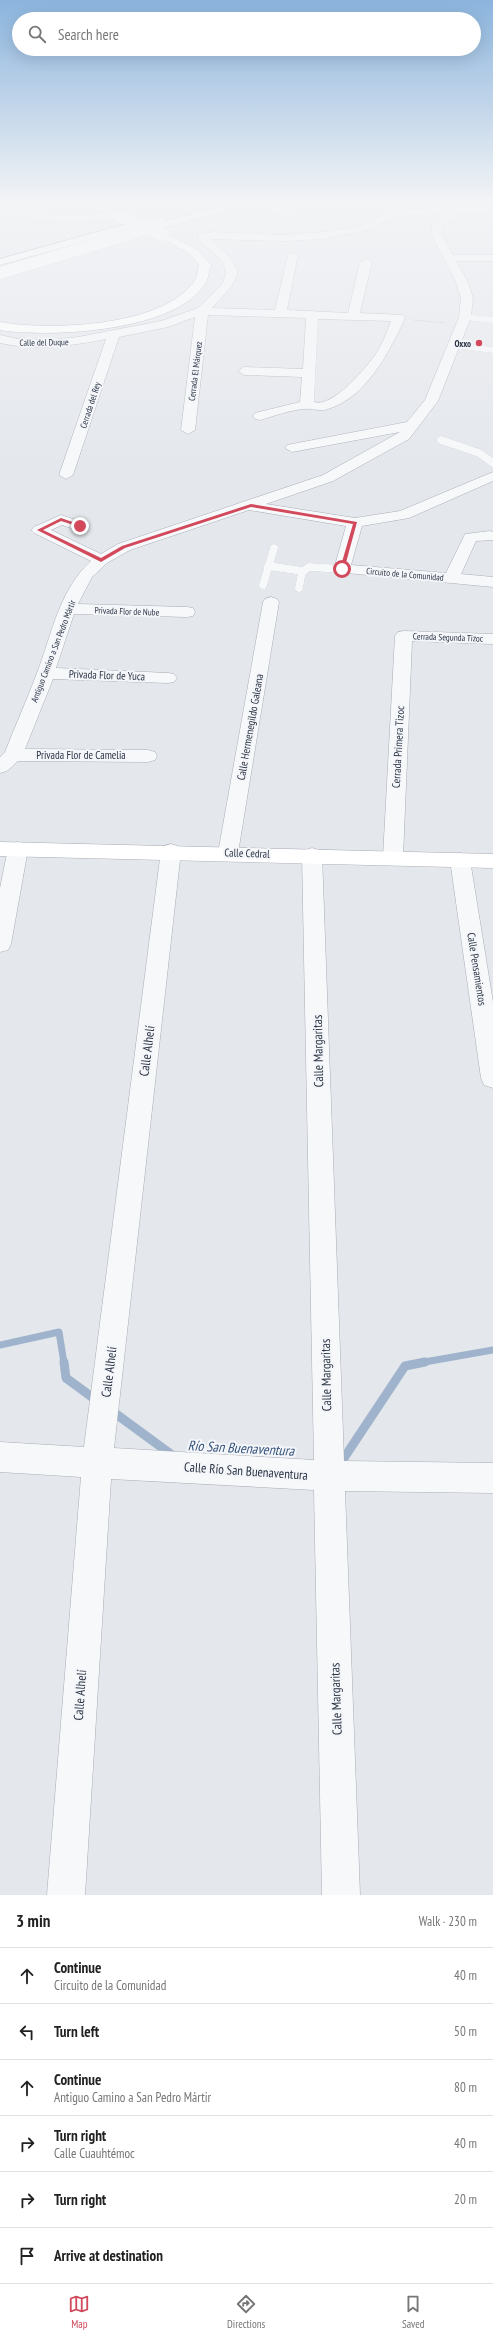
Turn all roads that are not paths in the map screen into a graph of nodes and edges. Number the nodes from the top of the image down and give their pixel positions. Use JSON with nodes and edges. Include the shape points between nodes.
{"nodes":[{"id":1,"x":191,"y":291,"type":"edge"},
{"id":2,"x":221,"y":291,"type":"edge"},
{"id":3,"x":285,"y":291,"type":"edge"},
{"id":4,"x":359,"y":291,"type":"edge"},
{"id":5,"x":465,"y":291,"type":"edge"},
{"id":6,"x":202,"y":311,"type":"junction"},
{"id":7,"x":280,"y":314,"type":"junction"},
{"id":8,"x":312,"y":315,"type":"junction"},
{"id":9,"x":353,"y":317,"type":"junction"},
{"id":10,"x":464,"y":320,"type":"junction"},
{"id":11,"x":493,"y":320,"type":"edge"},
{"id":12,"x":0,"y":326,"type":"edge"},
{"id":13,"x":113,"y":336,"type":"junction"},
{"id":14,"x":0,"y":339,"type":"edge"},
{"id":15,"x":453,"y":346,"type":"junction"},
{"id":16,"x":493,"y":350,"type":"edge"},
{"id":17,"x":252,"y":358,"type":"dead end"},
{"id":18,"x":310,"y":367,"type":"junction"},
{"id":19,"x":244,"y":371,"type":"dead end"},
{"id":20,"x":309,"y":406,"type":"junction"},
{"id":21,"x":260,"y":416,"type":"dead end"},
{"id":22,"x":413,"y":426,"type":"junction"},
{"id":23,"x":188,"y":430,"type":"dead end"},
{"id":24,"x":441,"y":440,"type":"dead end"},
{"id":25,"x":292,"y":448,"type":"dead end"},
{"id":26,"x":493,"y":463,"type":"edge"},
{"id":27,"x":66,"y":475,"type":"dead end"},
{"id":28,"x":493,"y":476,"type":"edge"},
{"id":29,"x":251,"y":506,"type":"junction"},
{"id":30,"x":355,"y":523,"type":"junction"},
{"id":31,"x":80,"y":526,"type":"dead end"},
{"id":32,"x":490,"y":536,"type":"dead end"},
{"id":33,"x":274,"y":548,"type":"dead end"},
{"id":34,"x":101,"y":560,"type":"junction"},
{"id":35,"x":268,"y":566,"type":"junction"},
{"id":36,"x":342,"y":569,"type":"junction"},
{"id":37,"x":303,"y":571,"type":"junction"},
{"id":38,"x":452,"y":578,"type":"junction"},
{"id":39,"x":493,"y":582,"type":"edge"},
{"id":40,"x":263,"y":585,"type":"dead end"},
{"id":41,"x":299,"y":588,"type":"dead end"},
{"id":42,"x":271,"y":602,"type":"dead end"},
{"id":43,"x":67,"y":609,"type":"junction"},
{"id":44,"x":187,"y":612,"type":"dead end"},
{"id":45,"x":404,"y":636,"type":"joint"},
{"id":46,"x":493,"y":639,"type":"edge"},
{"id":47,"x":46,"y":673,"type":"junction"},
{"id":48,"x":168,"y":678,"type":"dead end"},
{"id":49,"x":148,"y":756,"type":"dead end"},
{"id":50,"x":7,"y":761,"type":"edge"},
{"id":51,"x":9,"y":849,"type":"edge"},
{"id":52,"x":171,"y":851,"type":"junction"},
{"id":53,"x":228,"y":853,"type":"junction"},
{"id":54,"x":312,"y":855,"type":"junction"},
{"id":55,"x":393,"y":858,"type":"junction"},
{"id":56,"x":460,"y":860,"type":"junction"},
{"id":57,"x":493,"y":861,"type":"edge"},
{"id":58,"x":0,"y":944,"type":"edge"},
{"id":59,"x":493,"y":1078,"type":"edge"},
{"id":60,"x":100,"y":1447,"type":"junction"},
{"id":61,"x":0,"y":1456,"type":"edge"},
{"id":62,"x":329,"y":1464,"type":"junction"},
{"id":63,"x":493,"y":1478,"type":"edge"},
{"id":64,"x":66,"y":1895,"type":"edge"},
{"id":65,"x":341,"y":1895,"type":"edge"}],
"edges":[{"from":1,"to":12,"type":"main road","bridge":true,"via":[[176,302],[147,315],[100,327],[35,330]]},
{"from":2,"to":6,"type":"street","name":"Calle del Duque"},
{"from":3,"to":7,"type":"street"},
{"from":4,"to":9,"type":"street"},
{"from":5,"to":10,"type":"street","name":"Antiguo Camino a San Pedro Mártir","via":[[467,298]]},
{"from":6,"to":7,"type":"street"},
{"from":6,"to":13,"type":"street","name":"Calle del Duque","via":[[164,324]]},
{"from":6,"to":23,"type":"street","name":"Cerrada El Márquez"},
{"from":7,"to":8,"type":"street"},
{"from":8,"to":9,"type":"street"},
{"from":8,"to":18,"type":"street"},
{"from":9,"to":20,"type":"street","via":[[399,318],[379,358],[354,387],[328,406]]},
{"from":10,"to":11,"type":"lane"},
{"from":10,"to":15,"type":"street","name":"Antiguo Camino a San Pedro Mártir"},
{"from":13,"to":14,"type":"street","name":"Calle del Duque","via":[[50,344],[18,343]]},
{"from":13,"to":27,"type":"street","name":"Cerrada del Rey"},
{"from":15,"to":16,"type":"lane"},
{"from":15,"to":22,"type":"street","name":"Antiguo Camino a San Pedro Mártir","via":[[431,401]]},
{"from":17,"to":18,"type":"street"},
{"from":18,"to":19,"type":"street"},
{"from":18,"to":20,"type":"street"},
{"from":20,"to":21,"type":"street"},
{"from":22,"to":25,"type":"street"},
{"from":22,"to":29,"type":"street","name":"Antiguo Camino a San Pedro Mártir","via":[[404,436],[328,478]]},
{"from":24,"to":26,"type":"lane","via":[[479,453]]},
{"from":28,"to":30,"type":"street","via":[[404,515]]},
{"from":29,"to":30,"type":"street"},
{"from":29,"to":34,"type":"street","name":"Antiguo Camino a San Pedro Mártir","via":[[124,547]]},
{"from":30,"to":36,"type":"street"},
{"from":31,"to":34,"type":"street","via":[[61,520],[39,530]]},
{"from":32,"to":38,"type":"street","via":[[470,537]]},
{"from":33,"to":35,"type":"lane"},
{"from":34,"to":43,"type":"street","name":"Antiguo Camino a San Pedro Mártir","via":[[85,575]]},
{"from":35,"to":37,"type":"lane"},
{"from":35,"to":40,"type":"lane"},
{"from":36,"to":37,"type":"lane","via":[[312,566]]},
{"from":36,"to":38,"type":"street","name":"Circuito de la Comunidad"},
{"from":37,"to":41,"type":"lane"},
{"from":38,"to":39,"type":"street","name":"Circuito de la Comunidad"},
{"from":42,"to":53,"type":"street","name":"Calle Hermenegildo Galeana"},
{"from":43,"to":44,"type":"street","name":"Privada Flor de Nube"},
{"from":43,"to":47,"type":"street","name":"Antiguo Camino a San Pedro Mártir"},
{"from":45,"to":46,"type":"street","name":"Cerrada Segunda Tizoc"},
{"from":45,"to":55,"type":"street","name":"Cerrada Primera Tizoc"},
{"from":47,"to":48,"type":"street","name":"Privada Flor de Yuca"},
{"from":47,"to":50,"type":"street","name":"Antiguo Camino a San Pedro Mártir"},
{"from":49,"to":50,"type":"street","name":"Privada Flor de Camelia"},
{"from":51,"to":52,"type":"main road","name":"Calle Cedral"},
{"from":51,"to":58,"type":"street"},
{"from":52,"to":53,"type":"main road","name":"Calle Cedral"},
{"from":52,"to":60,"type":"street","name":"Calle Alhelí"},
{"from":53,"to":54,"type":"main road","name":"Calle Cedral"},
{"from":54,"to":55,"type":"main road","name":"Calle Cedral"},
{"from":54,"to":62,"type":"street","name":"Calle Margaritas"},
{"from":55,"to":56,"type":"main road","name":"Calle Cedral"},
{"from":56,"to":57,"type":"main road","name":"Calle Cedral"},
{"from":56,"to":59,"type":"street","name":"Calle Pensamientos"},
{"from":60,"to":61,"type":"street","name":"Calle Río San Buenaventura"},
{"from":60,"to":62,"type":"street","name":"Calle Río San Buenaventura"},
{"from":60,"to":64,"type":"street","name":"Calle Alhelí"},
{"from":62,"to":63,"type":"street","name":"Calle Río San Buenaventura"},
{"from":62,"to":65,"type":"street","name":"Calle Margaritas"}]}
